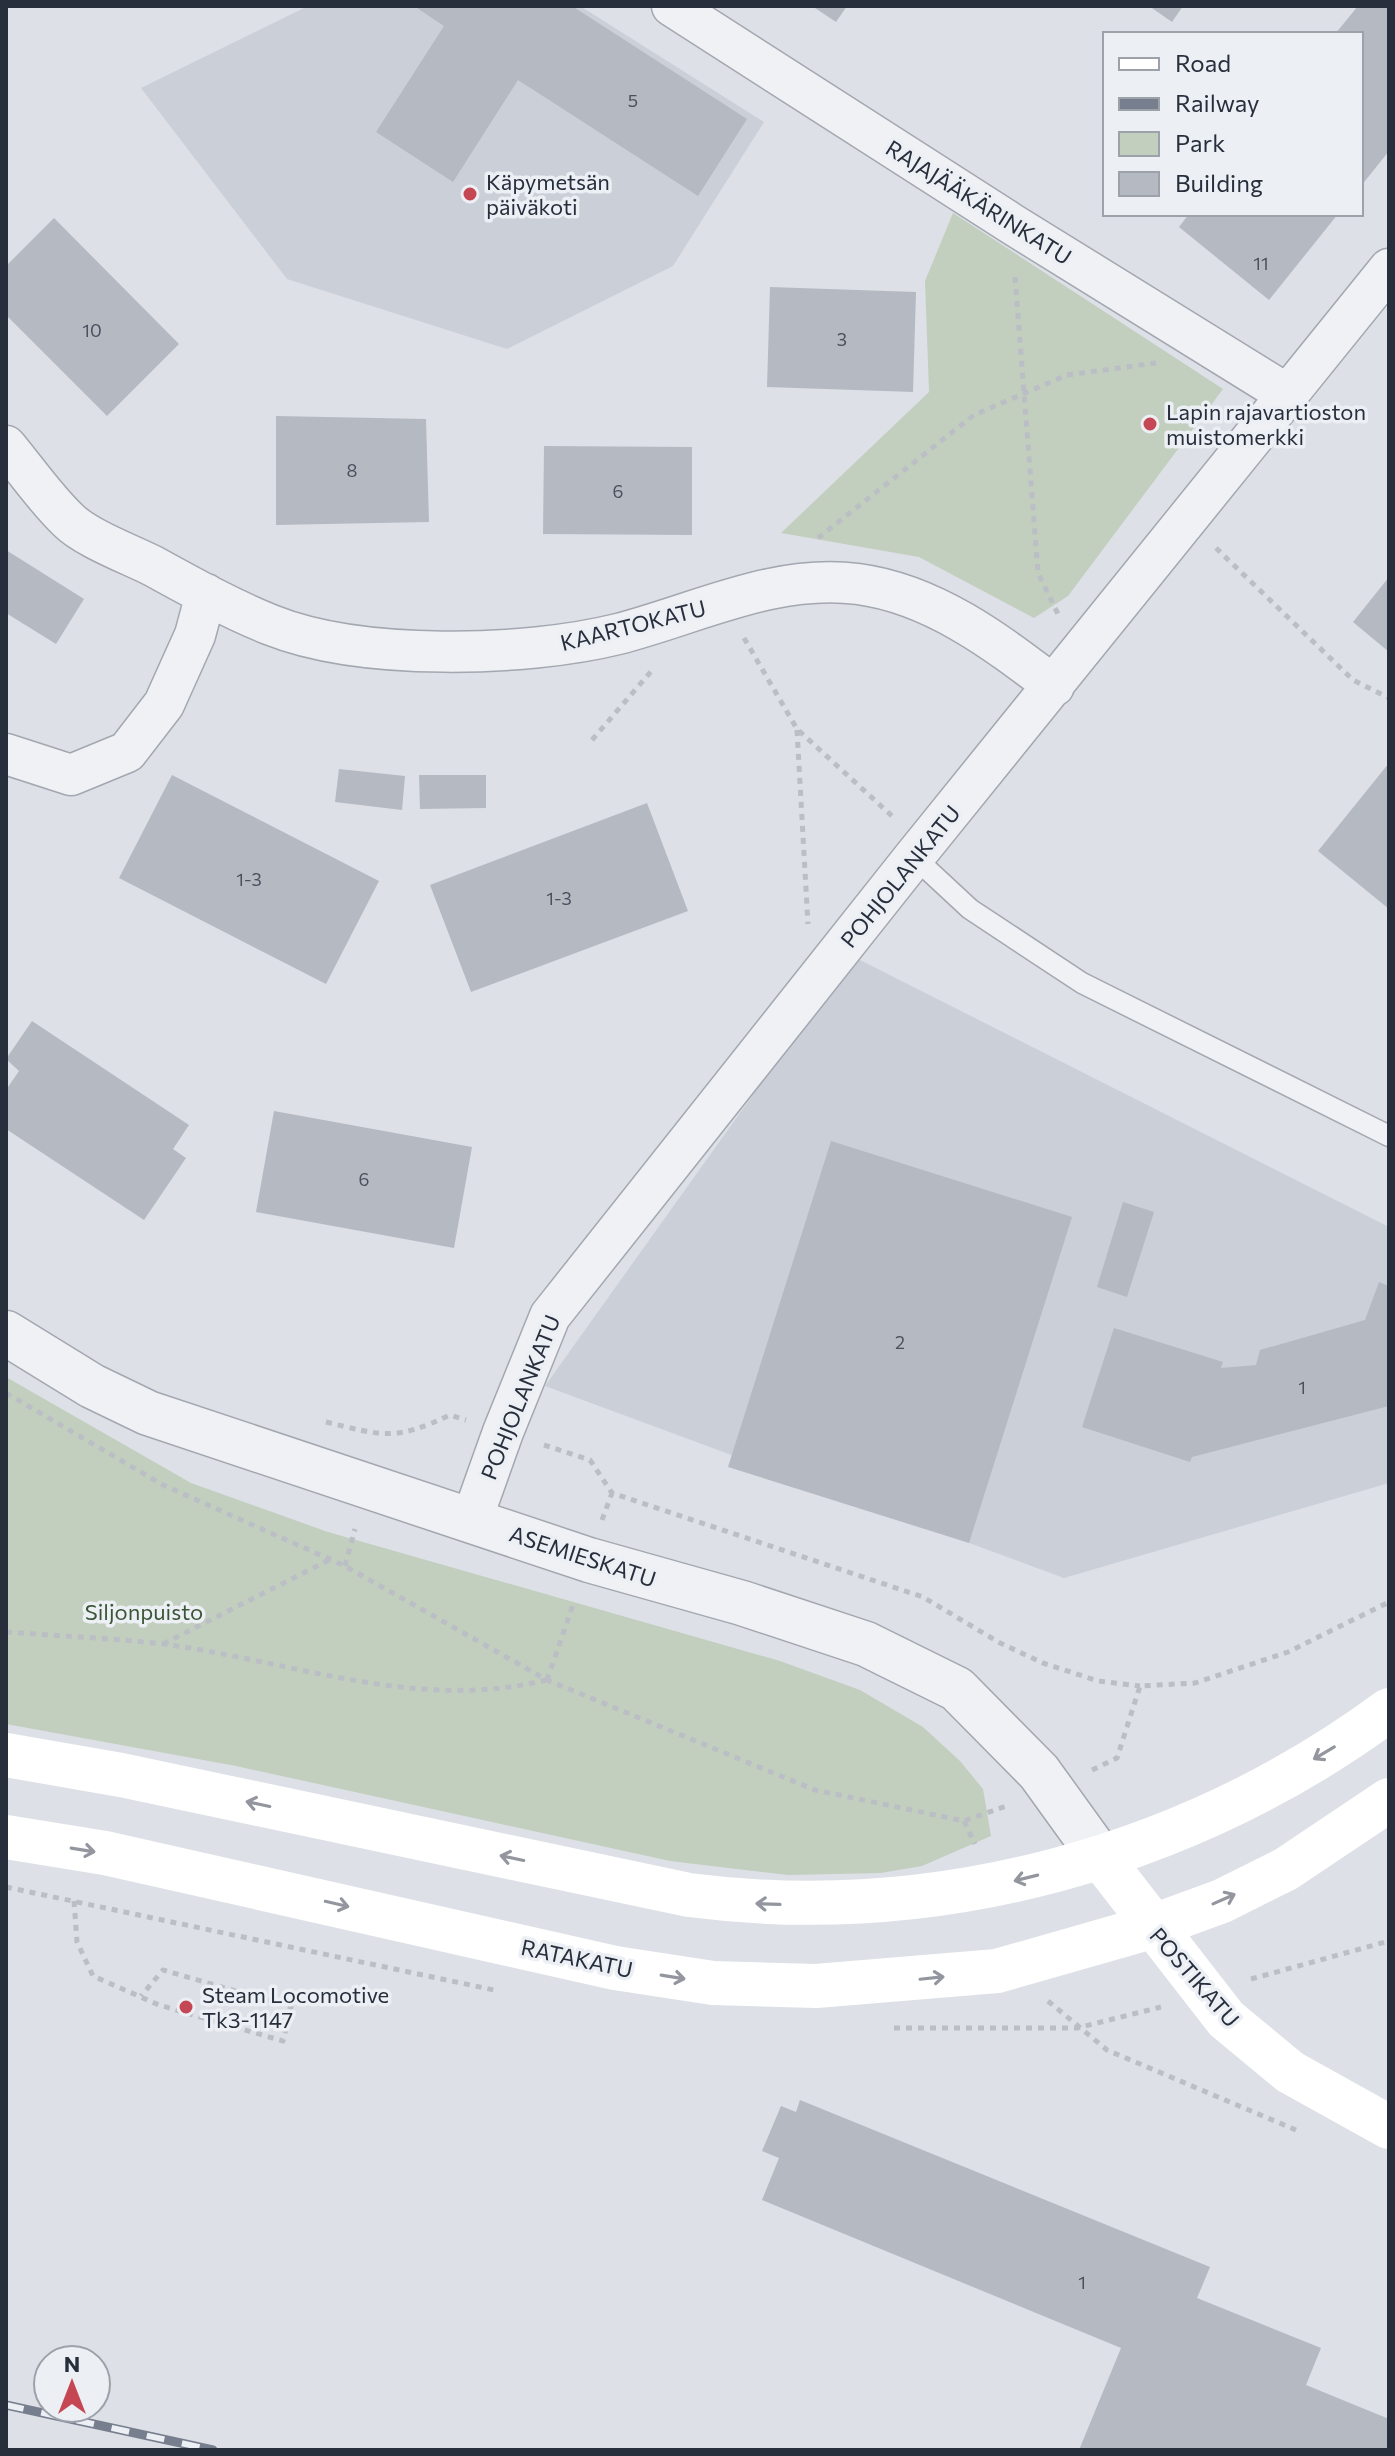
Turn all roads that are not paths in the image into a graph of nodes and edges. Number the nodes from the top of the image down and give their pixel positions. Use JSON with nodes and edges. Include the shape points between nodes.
{"nodes":[{"id":1,"x":672,"y":6,"type":"edge"},
{"id":2,"x":1389,"y":269,"type":"edge"},
{"id":3,"x":1288,"y":395,"type":"junction"},
{"id":4,"x":6,"y":446,"type":"edge"},
{"id":5,"x":206,"y":594,"type":"junction"},
{"id":6,"x":1054,"y":686,"type":"junction"},
{"id":7,"x":6,"y":754,"type":"edge"},
{"id":8,"x":906,"y":840,"type":"junction"},
{"id":9,"x":1389,"y":1136,"type":"edge"},
{"id":10,"x":6,"y":1333,"type":"edge"},
{"id":11,"x":472,"y":1519,"type":"junction"},
{"id":12,"x":1389,"y":1710,"type":"edge"},
{"id":13,"x":6,"y":1755,"type":"edge"},
{"id":14,"x":1389,"y":1800,"type":"edge"},
{"id":15,"x":6,"y":1837,"type":"edge"},
{"id":16,"x":1101,"y":1858,"type":"junction"},
{"id":17,"x":1151,"y":1927,"type":"junction"},
{"id":18,"x":1389,"y":2127,"type":"edge"}],
"edges":[{"from":1,"to":3,"type":"street","name":"RAJAJÄÄKÄRINKATU"},
{"from":2,"to":3,"type":"street","name":"POHJOLANKATU"},
{"from":3,"to":6,"type":"street","name":"POHJOLANKATU"},
{"from":4,"to":5,"type":"street","name":"KAARTOKATU","via":[[70,522]]},
{"from":5,"to":6,"type":"street","name":"KAARTOKATU","via":[[273,626],[323,639],[454,653],[544,647],[617,634],[807,582],[856,584],[896,591],[933,606]]},
{"from":5,"to":7,"type":"street","via":[[195,635],[164,704],[127,752],[71,775]]},
{"from":6,"to":8,"type":"street","name":"POHJOLANKATU"},
{"from":8,"to":9,"type":"lane","via":[[970,909],[1082,983]]},
{"from":8,"to":11,"type":"street","name":"POHJOLANKATU","via":[[550,1316]]},
{"from":10,"to":11,"type":"street","name":"ASEMIESKATU","via":[[148,1413]]},
{"from":11,"to":16,"type":"street","name":"ASEMIESKATU","via":[[866,1644],[957,1689],[1039,1772]]},
{"from":12,"to":16,"type":"main road","one_way":true,"via":[[1293,1771],[1210,1815]]},
{"from":16,"to":13,"type":"main road","one_way":true,"via":[[945,1896],[756,1904],[623,1882]]},
{"from":17,"to":14,"type":"main road","name":"RATAKATU","one_way":true,"via":[[1222,1901],[1286,1869]]},
{"from":15,"to":17,"type":"main road","name":"RATAKATU","one_way":true,"via":[[105,1853],[615,1968],[713,1983],[816,1986],[997,1971]]},
{"from":16,"to":17,"type":"main road","name":"POSTIKATU"},
{"from":17,"to":18,"type":"main road","name":"POSTIKATU","via":[[1226,2019],[1290,2072]]}]}
